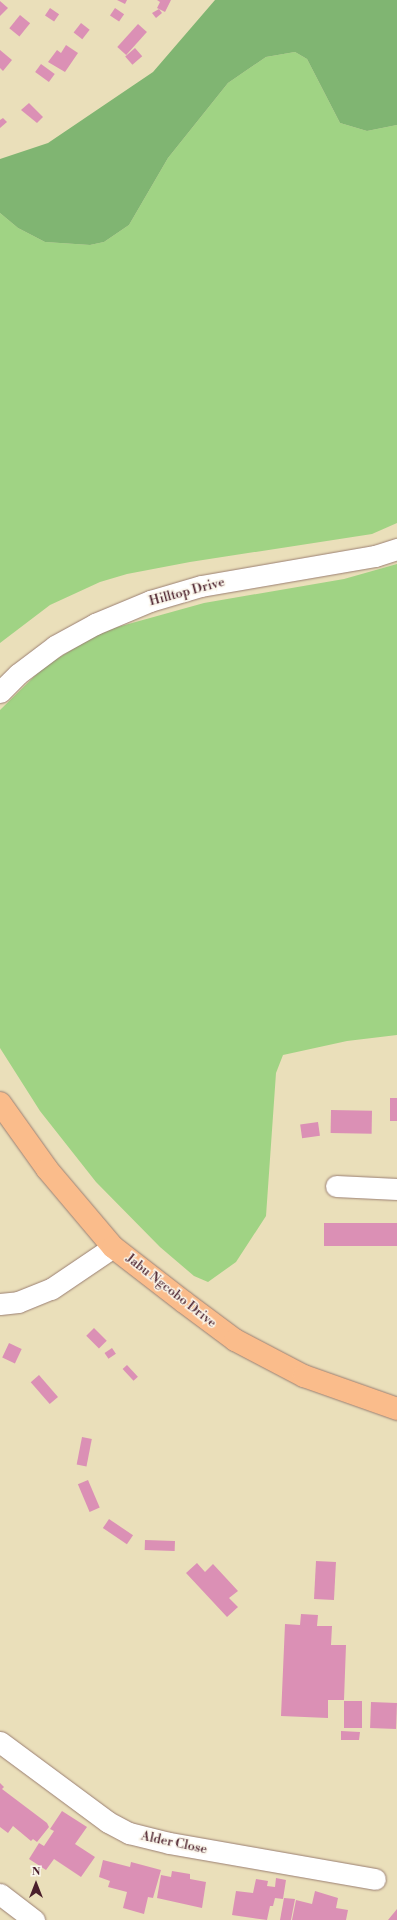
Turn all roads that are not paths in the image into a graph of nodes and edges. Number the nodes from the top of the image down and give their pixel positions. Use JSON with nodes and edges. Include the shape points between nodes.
{"nodes":[{"id":1,"x":397,"y":549,"type":"edge"},
{"id":2,"x":0,"y":692,"type":"edge"},
{"id":3,"x":0,"y":1102,"type":"edge"},
{"id":4,"x":336,"y":1186,"type":"dead end"},
{"id":5,"x":397,"y":1189,"type":"edge"},
{"id":6,"x":113,"y":1246,"type":"junction"},
{"id":7,"x":0,"y":1304,"type":"edge"},
{"id":8,"x":397,"y":1409,"type":"edge"},
{"id":9,"x":0,"y":1742,"type":"edge"},
{"id":10,"x":375,"y":1879,"type":"dead end"},
{"id":11,"x":0,"y":1894,"type":"edge"},
{"id":12,"x":34,"y":1920,"type":"edge"}],
"edges":[{"from":1,"to":2,"type":"street","name":"Hilltop Drive","via":[[375,556],[201,586],[150,601],[95,624],[55,646],[18,674]]},
{"from":3,"to":6,"type":"main road","name":"Jabu Ngcobo Drive","via":[[47,1169]]},
{"from":4,"to":5,"type":"street"},
{"from":6,"to":7,"type":"street","via":[[51,1289],[18,1302]]},
{"from":6,"to":8,"type":"main road","name":"Jabu Ngcobo Drive","via":[[235,1340],[304,1376]]},
{"from":9,"to":10,"type":"street","name":"Alder Close","via":[[102,1818],[129,1833],[169,1843]]},
{"from":11,"to":12,"type":"street"}]}
